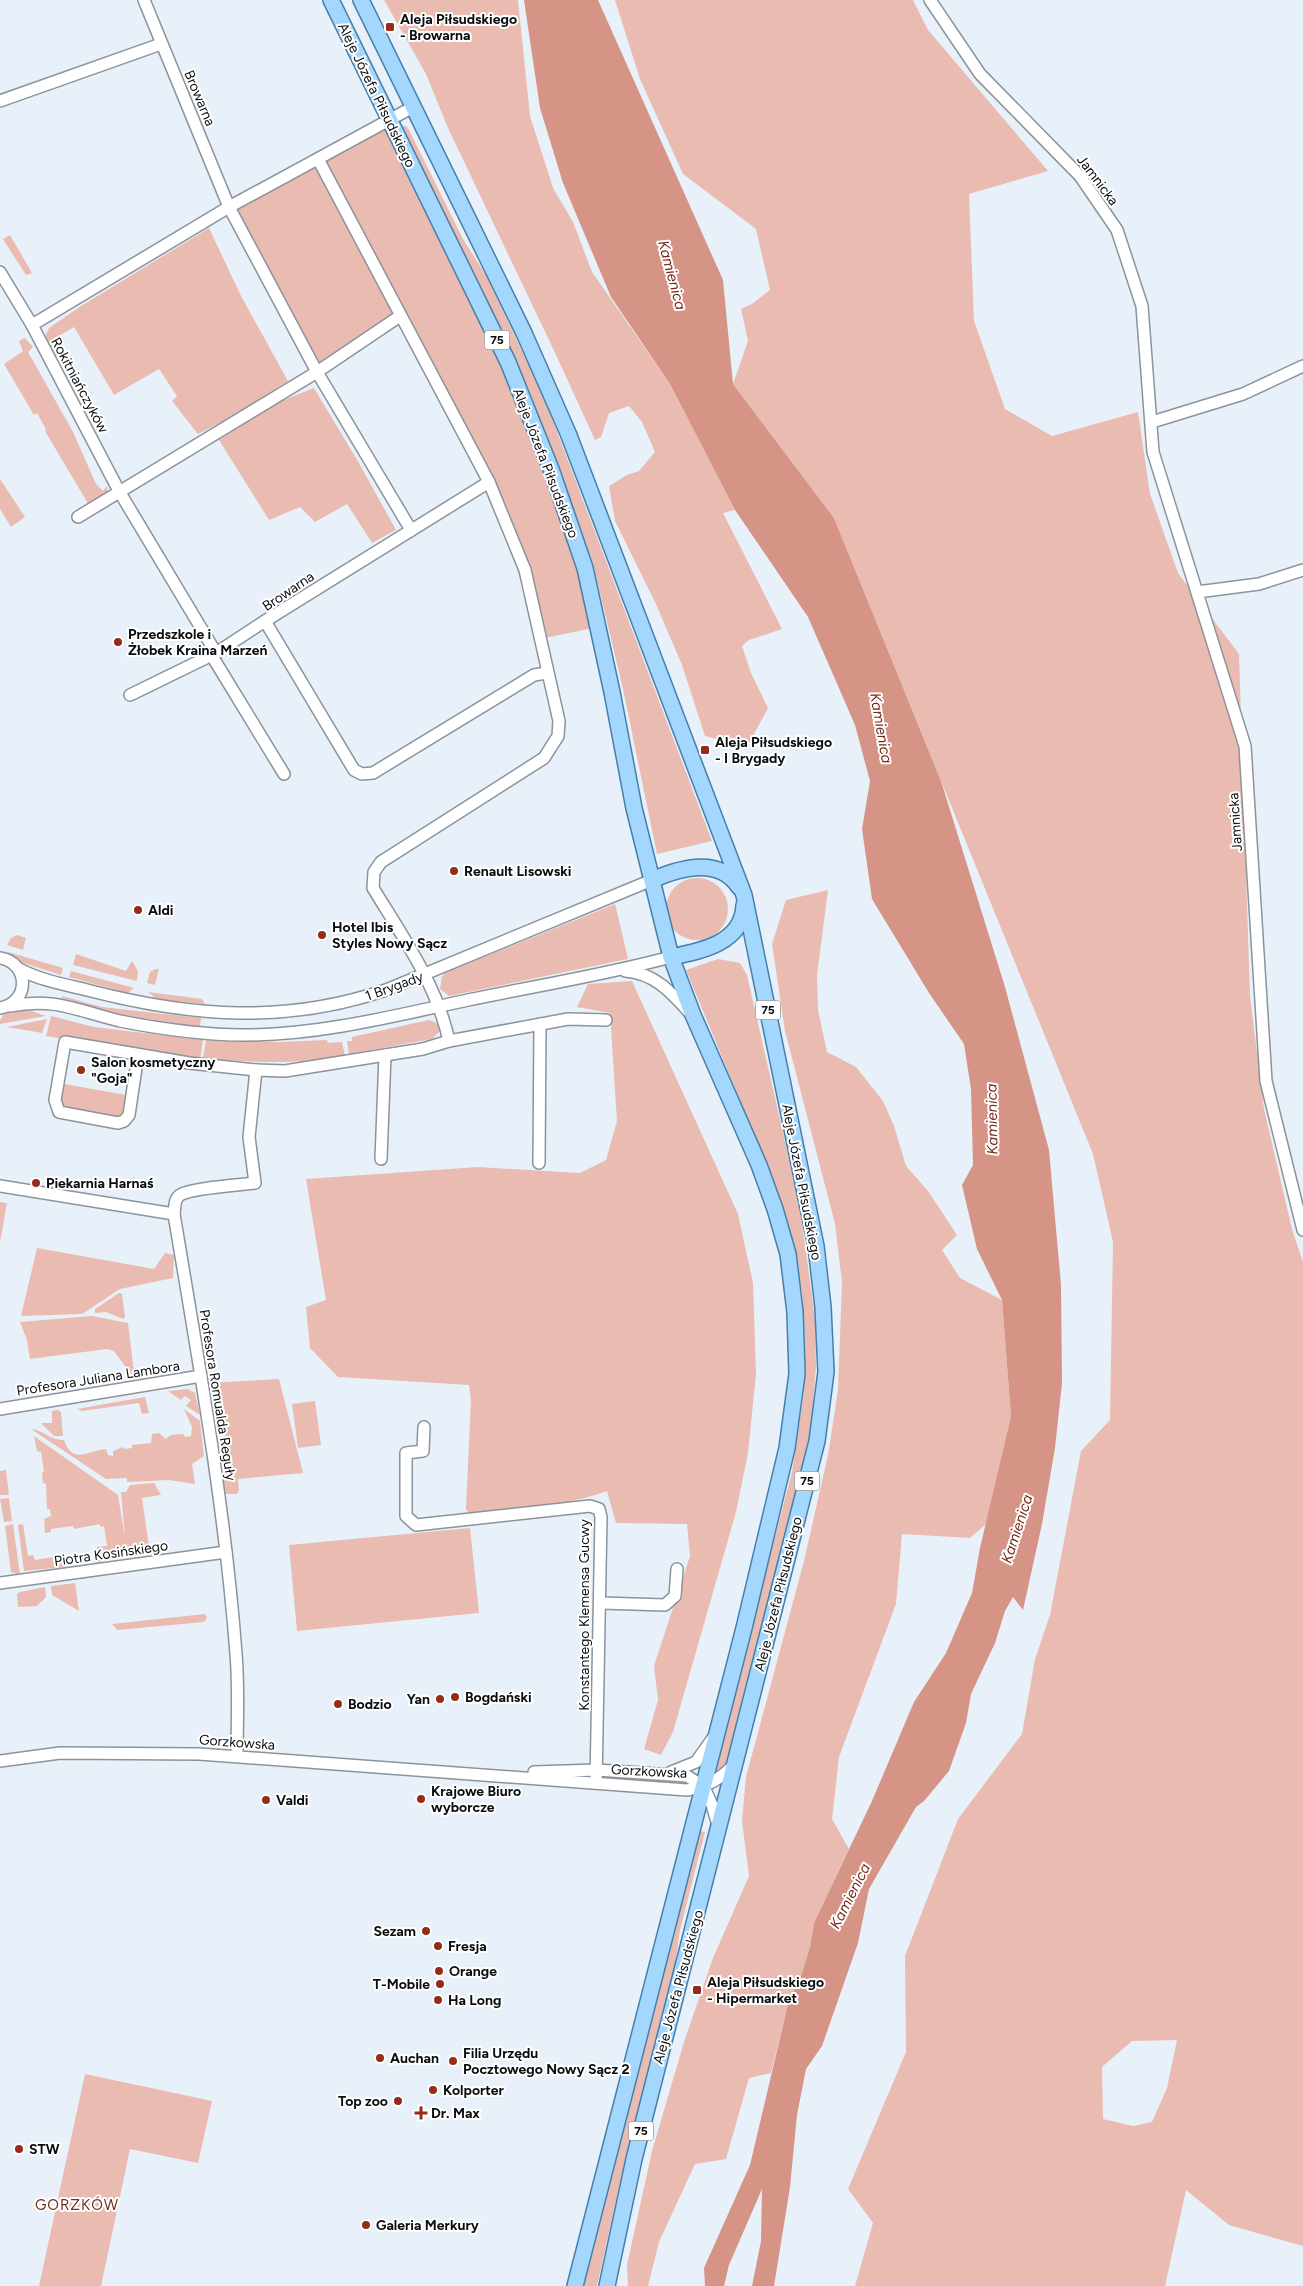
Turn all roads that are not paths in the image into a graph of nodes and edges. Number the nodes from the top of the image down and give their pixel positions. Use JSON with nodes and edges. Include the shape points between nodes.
{"nodes":[{"id":1,"x":144,"y":0,"type":"edge"},
{"id":2,"x":331,"y":0,"type":"edge"},
{"id":3,"x":361,"y":0,"type":"edge"},
{"id":4,"x":930,"y":0,"type":"edge"},
{"id":5,"x":161,"y":44,"type":"junction"},
{"id":6,"x":0,"y":101,"type":"edge"},
{"id":7,"x":413,"y":107,"type":"junction"},
{"id":8,"x":390,"y":119,"type":"junction"},
{"id":9,"x":318,"y":159,"type":"junction"},
{"id":10,"x":229,"y":207,"type":"junction"},
{"id":11,"x":0,"y":272,"type":"edge"},
{"id":12,"x":400,"y":316,"type":"junction"},
{"id":13,"x":32,"y":325,"type":"junction"},
{"id":14,"x":1303,"y":366,"type":"edge"},
{"id":15,"x":318,"y":372,"type":"junction"},
{"id":16,"x":1152,"y":422,"type":"junction"},
{"id":17,"x":489,"y":482,"type":"junction"},
{"id":18,"x":118,"y":490,"type":"junction"},
{"id":19,"x":78,"y":517,"type":"dead end"},
{"id":20,"x":411,"y":530,"type":"junction"},
{"id":21,"x":1303,"y":570,"type":"edge"},
{"id":22,"x":1197,"y":592,"type":"junction"},
{"id":23,"x":265,"y":621,"type":"junction"},
{"id":24,"x":214,"y":655,"type":"junction"},
{"id":25,"x":547,"y":672,"type":"junction"},
{"id":26,"x":130,"y":695,"type":"dead end"},
{"id":27,"x":284,"y":774,"type":"dead end"},
{"id":28,"x":652,"y":880,"type":"junction"},
{"id":29,"x":744,"y":895,"type":"junction"},
{"id":30,"x":671,"y":957,"type":"junction"},
{"id":31,"x":0,"y":958,"type":"edge"},
{"id":32,"x":19,"y":969,"type":"junction"},
{"id":33,"x":616,"y":970,"type":"junction"},
{"id":34,"x":425,"y":975,"type":"junction"},
{"id":35,"x":440,"y":1006,"type":"junction"},
{"id":36,"x":3,"y":1008,"type":"edge"},
{"id":37,"x":692,"y":1015,"type":"junction"},
{"id":38,"x":606,"y":1020,"type":"dead end"},
{"id":39,"x":540,"y":1024,"type":"junction"},
{"id":40,"x":449,"y":1041,"type":"junction"},
{"id":41,"x":138,"y":1055,"type":"junction"},
{"id":42,"x":385,"y":1055,"type":"junction"},
{"id":43,"x":256,"y":1070,"type":"junction"},
{"id":44,"x":381,"y":1159,"type":"dead end"},
{"id":45,"x":540,"y":1163,"type":"dead end"},
{"id":46,"x":0,"y":1186,"type":"edge"},
{"id":47,"x":174,"y":1214,"type":"junction"},
{"id":48,"x":1303,"y":1230,"type":"edge"},
{"id":49,"x":201,"y":1376,"type":"junction"},
{"id":50,"x":0,"y":1409,"type":"edge"},
{"id":51,"x":424,"y":1427,"type":"dead end"},
{"id":52,"x":226,"y":1552,"type":"junction"},
{"id":53,"x":677,"y":1569,"type":"dead end"},
{"id":54,"x":0,"y":1583,"type":"edge"},
{"id":55,"x":601,"y":1603,"type":"junction"},
{"id":56,"x":717,"y":1733,"type":"junction"},
{"id":57,"x":237,"y":1756,"type":"junction"},
{"id":58,"x":0,"y":1761,"type":"edge"},
{"id":59,"x":736,"y":1762,"type":"junction"},
{"id":60,"x":597,"y":1770,"type":"junction"},
{"id":61,"x":473,"y":1773,"type":"junction"},
{"id":62,"x":668,"y":1773,"type":"junction"},
{"id":63,"x":596,"y":1783,"type":"junction"},
{"id":64,"x":704,"y":1787,"type":"junction"},
{"id":65,"x":687,"y":1790,"type":"junction"},
{"id":66,"x":699,"y":1804,"type":"junction"},
{"id":67,"x":719,"y":1831,"type":"junction"},
{"id":68,"x":575,"y":2286,"type":"edge"},
{"id":69,"x":606,"y":2286,"type":"edge"}],
"edges":[{"from":1,"to":5,"type":"street","name":"Browarna"},
{"from":2,"to":8,"type":"main road","name":"Aleje Józefa Piłsudskiego","number":"75"},
{"from":3,"to":7,"type":"main road","name":"Aleje Józefa Piłsudskiego","number":"75"},
{"from":4,"to":16,"type":"street","name":"Jamnicka","via":[[980,74],[1080,176],[1117,230],[1142,306]]},
{"from":5,"to":6,"type":"street"},
{"from":5,"to":10,"type":"street","name":"Browarna"},
{"from":7,"to":8,"type":"street"},
{"from":7,"to":29,"type":"main road","name":"Aleje Józefa Piłsudskiego","number":"75","via":[[524,333],[568,433]]},
{"from":8,"to":9,"type":"street"},
{"from":8,"to":28,"type":"main road","name":"Aleje Józefa Piłsudskiego","number":"75","via":[[508,362],[579,550]]},
{"from":9,"to":10,"type":"street"},
{"from":9,"to":12,"type":"street"},
{"from":10,"to":13,"type":"street"},
{"from":10,"to":15,"type":"street","name":"Browarna"},
{"from":11,"to":13,"type":"street","name":"Rokitniańczyków"},
{"from":12,"to":15,"type":"street"},
{"from":12,"to":17,"type":"street"},
{"from":13,"to":18,"type":"street","name":"Rokitniańczyków"},
{"from":14,"to":16,"type":"street","via":[[1242,394]]},
{"from":15,"to":18,"type":"street"},
{"from":15,"to":20,"type":"street","name":"Browarna"},
{"from":16,"to":22,"type":"street","name":"Jamnicka","via":[[1153,452]]},
{"from":17,"to":20,"type":"street","name":"Browarna"},
{"from":17,"to":25,"type":"street","via":[[524,570]]},
{"from":18,"to":19,"type":"street"},
{"from":18,"to":24,"type":"street","name":"Rokitniańczyków"},
{"from":20,"to":23,"type":"street","name":"Browarna"},
{"from":21,"to":22,"type":"street","via":[[1259,584]]},
{"from":22,"to":48,"type":"street","name":"Jamnicka","via":[[1245,746],[1266,1080]]},
{"from":23,"to":24,"type":"street"},
{"from":23,"to":25,"type":"street","name":"Browarna","via":[[354,770],[362,774],[373,773],[534,674]]},
{"from":24,"to":26,"type":"street"},
{"from":24,"to":27,"type":"street","name":"Rokitniańczyków"},
{"from":25,"to":34,"type":"street","via":[[559,721],[558,736],[544,758],[381,862],[374,872],[373,888]]},
{"from":28,"to":29,"type":"main road","name":"1 Brygady","via":[[696,866],[713,869],[736,884]]},
{"from":28,"to":30,"type":"main road","name":"Aleje Józefa Piłsudskiego","number":"75"},
{"from":28,"to":34,"type":"street","name":"1 Brygady"},
{"from":29,"to":30,"type":"main road","name":"Aleje Józefa Piłsudskiego","via":[[744,911],[734,933],[709,948]]},
{"from":29,"to":59,"type":"main road","name":"Aleje Józefa Piłsudskiego","number":"75","via":[[816,1246],[824,1307],[826,1372],[817,1441]]},
{"from":30,"to":33,"type":"street","name":"1 Brygady"},
{"from":30,"to":37,"type":"main road","name":"Aleje Józefa Piłsudskiego","number":"75"},
{"from":31,"to":32,"type":"street","name":"1 Brygady"},
{"from":32,"to":34,"type":"street","name":"1 Brygady","via":[[44,980],[138,1002],[207,1012],[255,1014],[297,1012],[349,1002]]},
{"from":32,"to":36,"type":"street","via":[[23,985],[21,993]]},
{"from":33,"to":35,"type":"street","name":"1 Brygady"},
{"from":33,"to":37,"type":"street","via":[[643,973],[667,988]]},
{"from":34,"to":35,"type":"street"},
{"from":35,"to":36,"type":"street","name":"1 Brygady","via":[[284,1034],[244,1035],[158,1028],[41,1001]]},
{"from":35,"to":40,"type":"street"},
{"from":37,"to":56,"type":"main road","name":"Aleje Józefa Piłsudskiego","number":"75","via":[[759,1165],[775,1209],[788,1254],[795,1312],[797,1374],[788,1448]]},
{"from":38,"to":39,"type":"street","via":[[568,1019]]},
{"from":39,"to":40,"type":"street"},
{"from":39,"to":45,"type":"street"},
{"from":40,"to":42,"type":"street"},
{"from":41,"to":41,"type":"street","via":[[129,1115],[124,1121],[118,1123],[59,1112],[55,1100],[65,1042]]},
{"from":41,"to":43,"type":"street"},
{"from":42,"to":43,"type":"street","via":[[285,1071]]},
{"from":42,"to":44,"type":"street"},
{"from":43,"to":47,"type":"street","via":[[249,1137],[255,1183],[180,1196],[175,1201]]},
{"from":46,"to":47,"type":"street"},
{"from":47,"to":49,"type":"street","name":"Profesora Romualda Reguły"},
{"from":49,"to":50,"type":"street","name":"Profesora Juliana Lambora"},
{"from":49,"to":52,"type":"street","name":"Profesora Romualda Reguły"},
{"from":51,"to":55,"type":"street","name":"Konstantego Klemensa Gucwy","via":[[423,1452],[406,1454],[406,1516],[416,1525],[590,1506],[599,1509],[602,1517]]},
{"from":52,"to":54,"type":"street","name":"Piotra Kosińskiego"},
{"from":52,"to":57,"type":"street","name":"Profesora Romualda Reguły","via":[[237,1656]]},
{"from":53,"to":55,"type":"street","via":[[675,1596],[665,1606]]},
{"from":55,"to":60,"type":"street","name":"Konstantego Klemensa Gucwy"},
{"from":56,"to":62,"type":"street","name":"Gorzkowska","via":[[696,1762]]},
{"from":56,"to":64,"type":"main road","name":"Aleje Józefa Piłsudskiego","number":"75"},
{"from":57,"to":58,"type":"street","name":"Gorzkowska","via":[[114,1752]]},
{"from":57,"to":61,"type":"street","name":"Gorzkowska"},
{"from":59,"to":64,"type":"street","name":"Gorzkowska","via":[[720,1779]]},
{"from":59,"to":67,"type":"main road","name":"Aleje Józefa Piłsudskiego","number":"75"},
{"from":60,"to":61,"type":"street","name":"Gorzkowska"},
{"from":60,"to":62,"type":"street","name":"Gorzkowska"},
{"from":60,"to":63,"type":"street","name":"Konstantego Klemensa Gucwy"},
{"from":61,"to":63,"type":"street","name":"Gorzkowska"},
{"from":62,"to":64,"type":"street","name":"Gorzkowska","via":[[687,1776]]},
{"from":63,"to":65,"type":"street","name":"Gorzkowska"},
{"from":64,"to":65,"type":"street","name":"Gorzkowska"},
{"from":64,"to":66,"type":"main road","name":"Aleje Józefa Piłsudskiego","number":"75"},
{"from":64,"to":67,"type":"street","name":"Gorzkowska","via":[[717,1816]]},
{"from":65,"to":66,"type":"street"},
{"from":66,"to":68,"type":"main road","name":"Aleje Józefa Piłsudskiego","number":"75"},
{"from":67,"to":69,"type":"main road","name":"Aleje Józefa Piłsudskiego","number":"75","via":[[634,2160]]}]}
